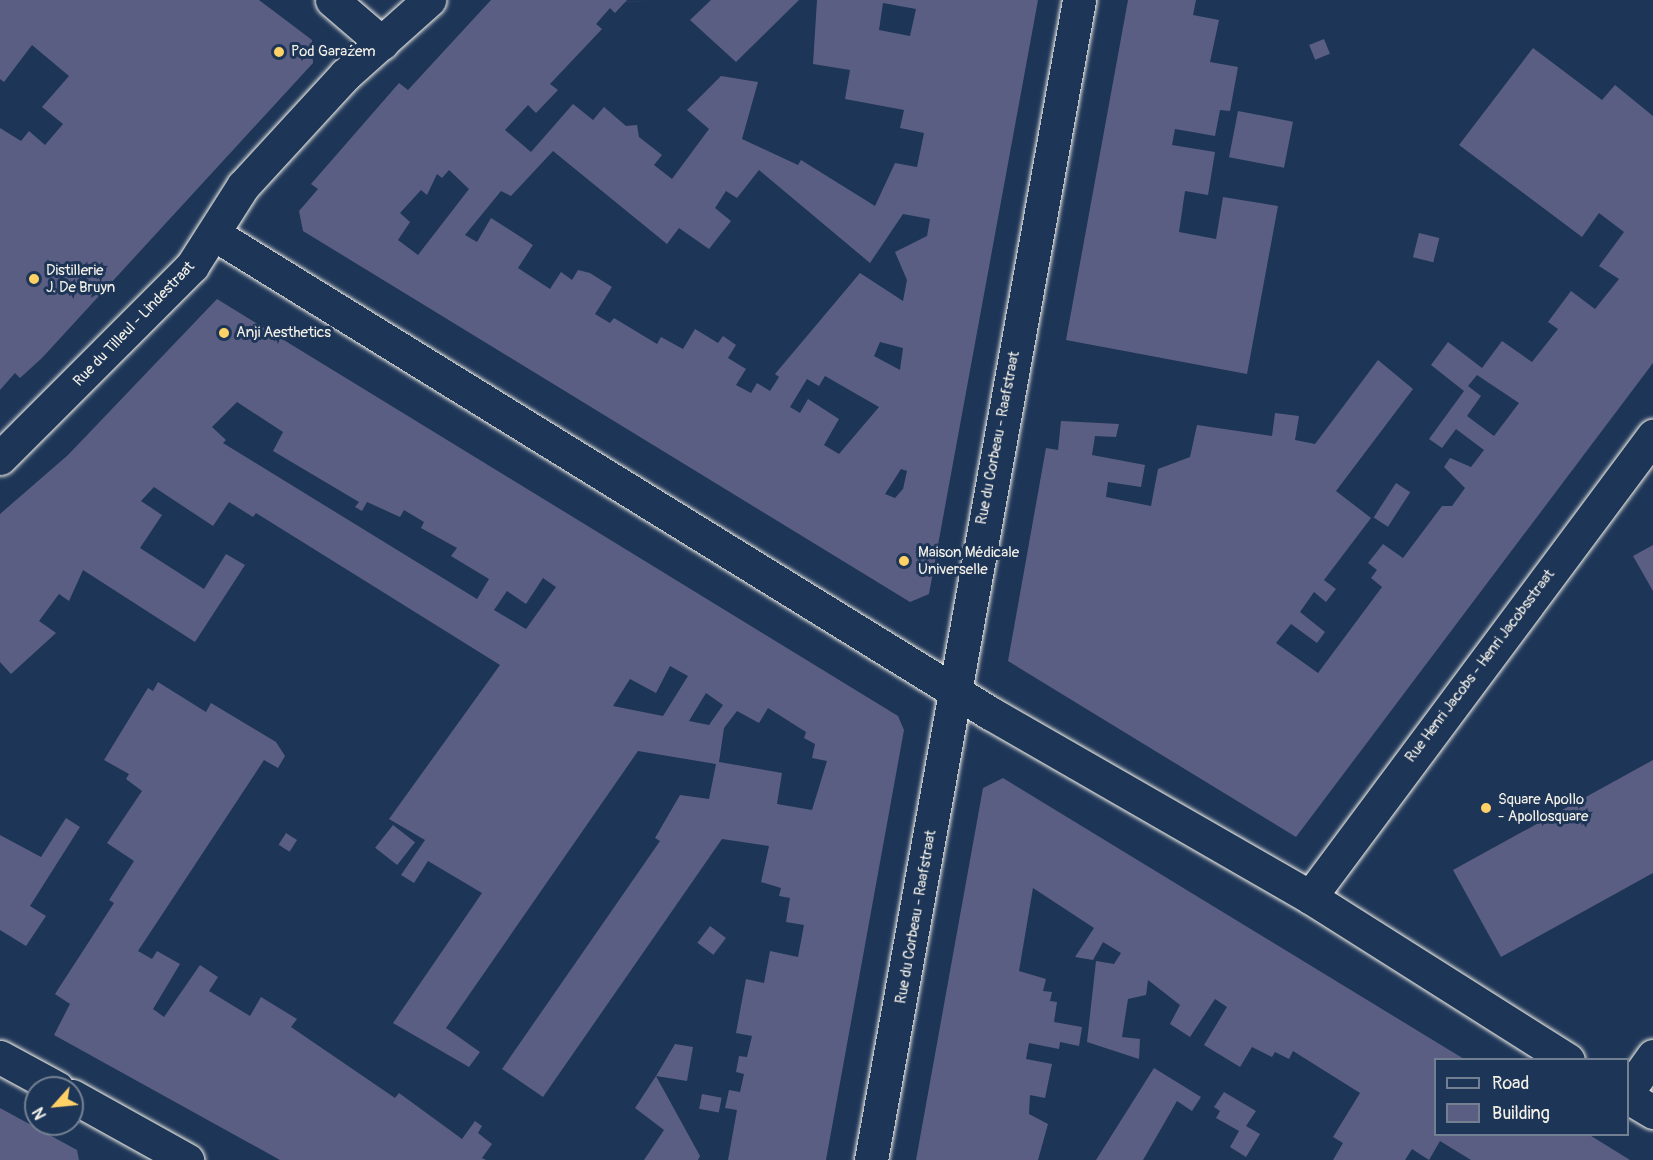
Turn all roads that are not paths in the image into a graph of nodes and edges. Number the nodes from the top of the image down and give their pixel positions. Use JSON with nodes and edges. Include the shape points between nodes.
{"nodes":[{"id":1,"x":332,"y":0,"type":"edge"},
{"id":2,"x":429,"y":0,"type":"edge"},
{"id":3,"x":1079,"y":0,"type":"edge"},
{"id":4,"x":382,"y":44,"type":"junction"},
{"id":5,"x":214,"y":234,"type":"junction"},
{"id":6,"x":1653,"y":436,"type":"edge"},
{"id":7,"x":0,"y":458,"type":"edge"},
{"id":8,"x":958,"y":691,"type":"junction"},
{"id":9,"x":1310,"y":897,"type":"junction"},
{"id":10,"x":0,"y":1056,"type":"edge"},
{"id":11,"x":1653,"y":1056,"type":"edge"},
{"id":12,"x":1566,"y":1058,"type":"edge"},
{"id":13,"x":36,"y":1076,"type":"edge"},
{"id":14,"x":1629,"y":1090,"type":"edge"},
{"id":15,"x":1629,"y":1098,"type":"edge"},
{"id":16,"x":84,"y":1105,"type":"edge"},
{"id":17,"x":1653,"y":1112,"type":"edge"},
{"id":18,"x":148,"y":1151,"type":"edge"},
{"id":19,"x":188,"y":1160,"type":"edge"},
{"id":20,"x":871,"y":1160,"type":"edge"}],
"edges":[{"from":1,"to":4,"type":"street"},
{"from":2,"to":4,"type":"street","name":"Rue du Tilleul - Lindestraat"},
{"from":3,"to":8,"type":"street","name":"Rue du Corbeau - Raafstraat","via":[[960,641]]},
{"from":4,"to":5,"type":"street","name":"Rue du Tilleul - Lindestraat","via":[[345,75],[243,186]]},
{"from":5,"to":7,"type":"street","name":"Rue du Tilleul - Lindestraat","via":[[192,266]]},
{"from":5,"to":8,"type":"street"},
{"from":6,"to":9,"type":"street","name":"Rue Henri Jacobs - Henri Jacobsstraat"},
{"from":8,"to":9,"type":"street"},
{"from":8,"to":20,"type":"street","name":"Rue du Corbeau - Raafstraat"},
{"from":9,"to":12,"type":"street"},
{"from":10,"to":13,"type":"street"},
{"from":11,"to":14,"type":"street"},
{"from":15,"to":17,"type":"street"},
{"from":16,"to":18,"type":"street"},
{"from":18,"to":19,"type":"street"}]}
